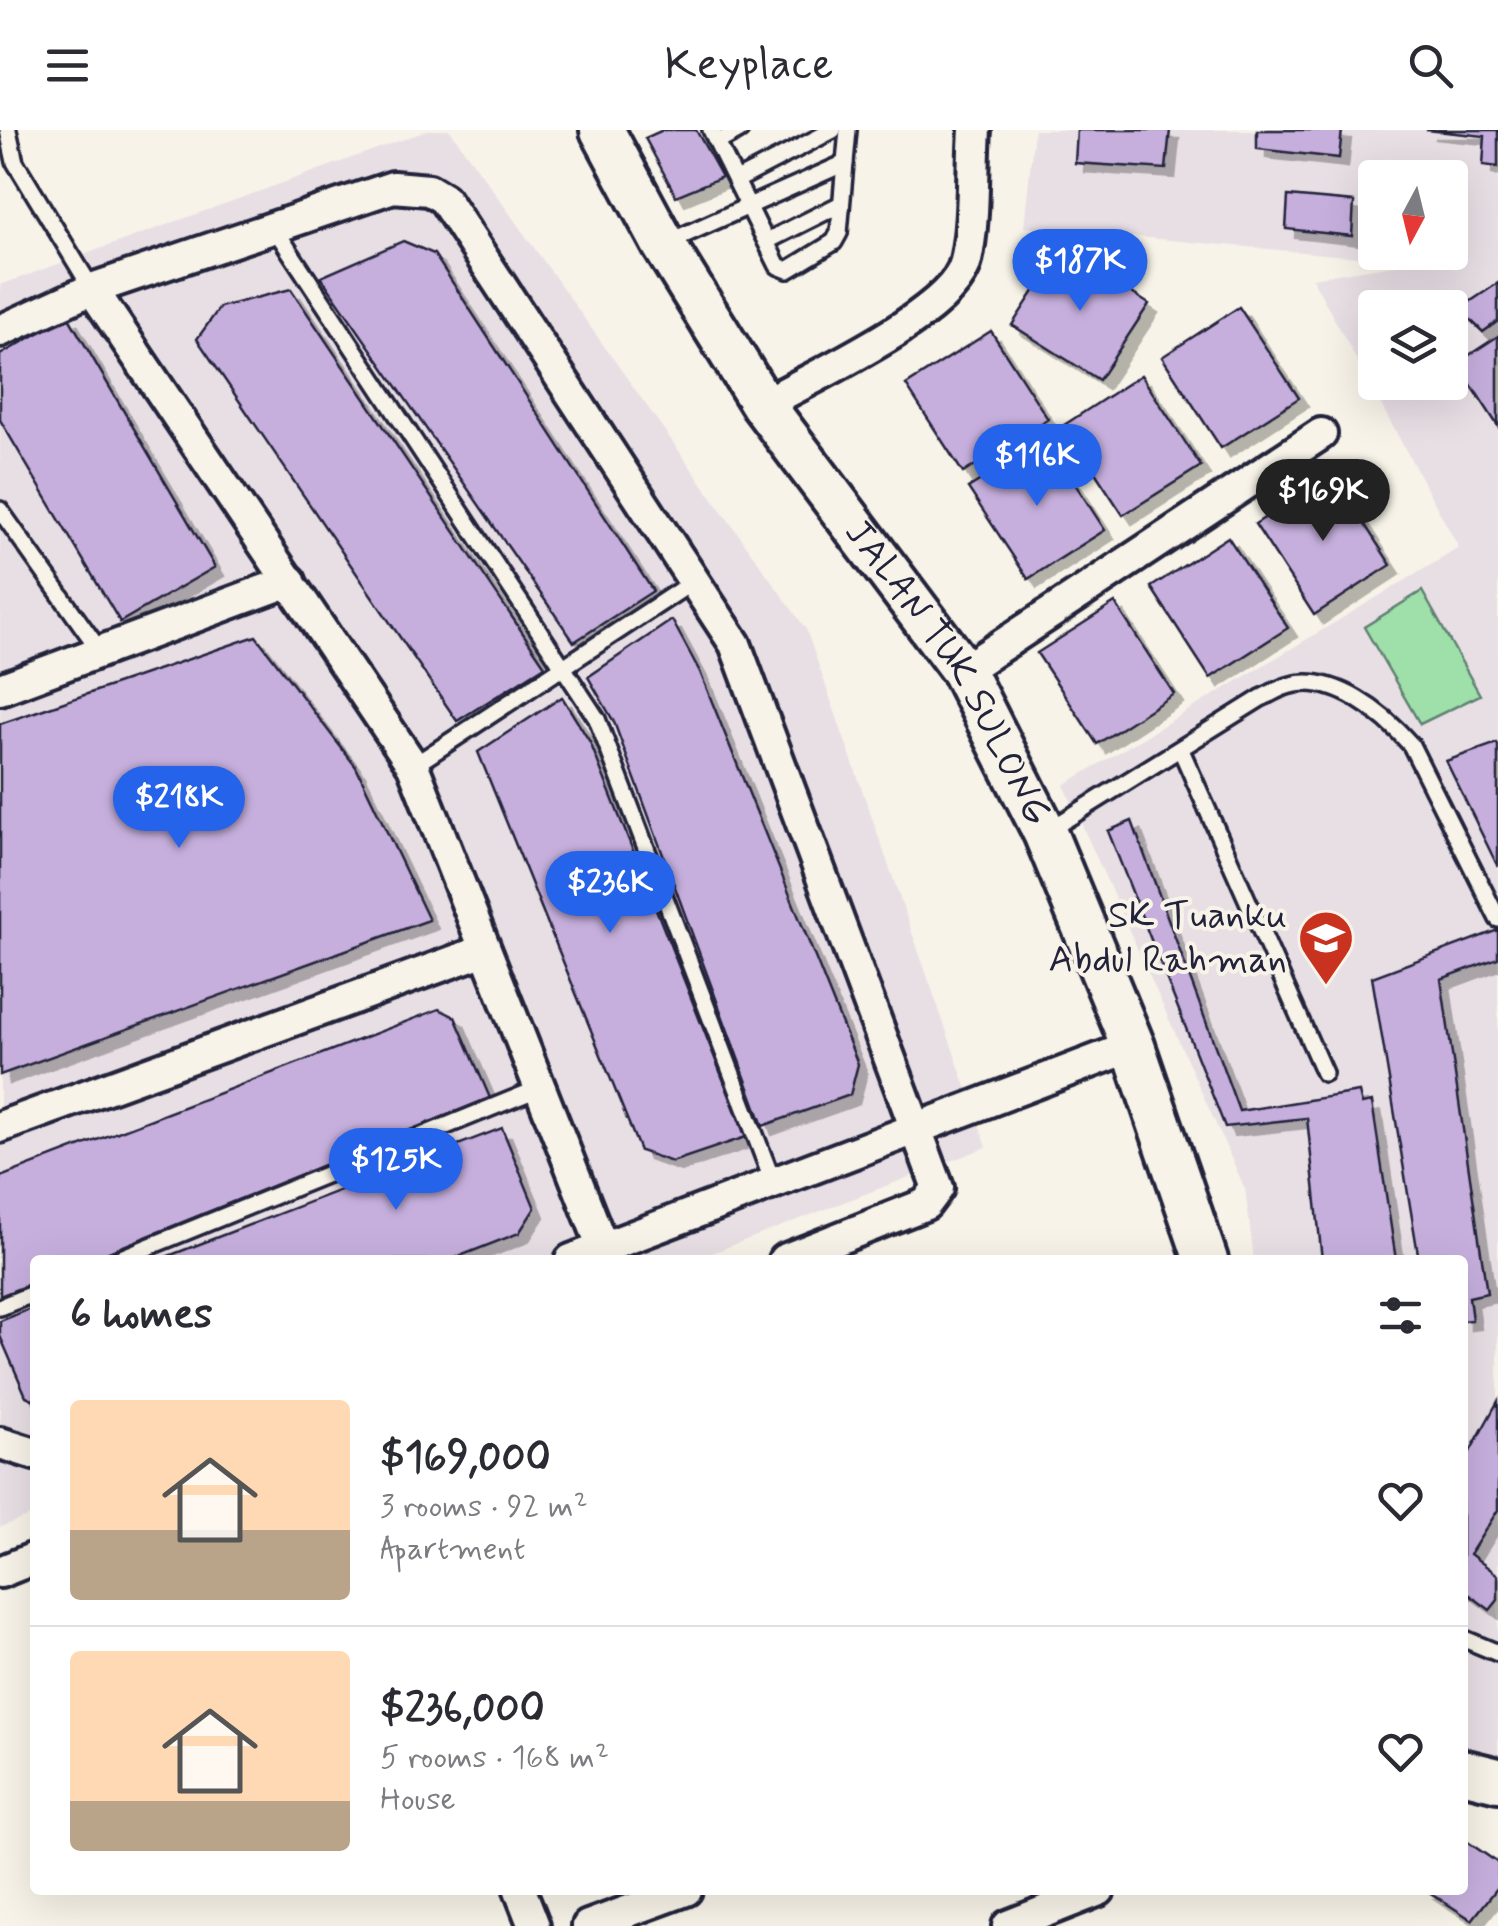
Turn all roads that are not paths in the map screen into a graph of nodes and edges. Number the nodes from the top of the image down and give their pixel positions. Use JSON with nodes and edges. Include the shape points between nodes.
{"nodes":[{"id":1,"x":8,"y":130,"type":"edge"},
{"id":2,"x":602,"y":130,"type":"edge"},
{"id":3,"x":740,"y":130,"type":"edge"},
{"id":4,"x":833,"y":130,"type":"edge"},
{"id":5,"x":848,"y":130,"type":"edge"},
{"id":6,"x":975,"y":130,"type":"edge"},
{"id":7,"x":714,"y":136,"type":"edge"},
{"id":8,"x":845,"y":163,"type":"junction"},
{"id":9,"x":736,"y":180,"type":"junction"},
{"id":10,"x":842,"y":204,"type":"junction"},
{"id":11,"x":750,"y":206,"type":"junction"},
{"id":12,"x":274,"y":226,"type":"junction"},
{"id":13,"x":767,"y":241,"type":"junction"},
{"id":14,"x":664,"y":245,"type":"junction"},
{"id":15,"x":92,"y":288,"type":"junction"},
{"id":16,"x":0,"y":331,"type":"edge"},
{"id":17,"x":763,"y":404,"type":"junction"},
{"id":18,"x":1320,"y":434,"type":"dead end"},
{"id":19,"x":0,"y":510,"type":"edge"},
{"id":20,"x":697,"y":579,"type":"junction"},
{"id":21,"x":290,"y":581,"type":"junction"},
{"id":22,"x":100,"y":651,"type":"junction"},
{"id":23,"x":566,"y":670,"type":"junction"},
{"id":24,"x":963,"y":671,"type":"junction"},
{"id":25,"x":0,"y":689,"type":"edge"},
{"id":26,"x":1181,"y":750,"type":"junction"},
{"id":27,"x":412,"y":766,"type":"junction"},
{"id":28,"x":1045,"y":833,"type":"junction"},
{"id":29,"x":1498,"y":920,"type":"edge"},
{"id":30,"x":485,"y":950,"type":"junction"},
{"id":31,"x":1133,"y":1046,"type":"junction"},
{"id":32,"x":1324,"y":1073,"type":"dead end"},
{"id":33,"x":540,"y":1088,"type":"junction"},
{"id":34,"x":916,"y":1126,"type":"junction"},
{"id":35,"x":0,"y":1127,"type":"edge"},
{"id":36,"x":774,"y":1182,"type":"junction"},
{"id":37,"x":603,"y":1248,"type":"junction"},
{"id":38,"x":128,"y":1255,"type":"edge"},
{"id":39,"x":585,"y":1255,"type":"edge"},
{"id":40,"x":797,"y":1255,"type":"edge"},
{"id":41,"x":1204,"y":1255,"type":"edge"},
{"id":42,"x":30,"y":1295,"type":"edge"},
{"id":43,"x":0,"y":1307,"type":"edge"},
{"id":44,"x":0,"y":1443,"type":"edge"},
{"id":45,"x":30,"y":1452,"type":"edge"},
{"id":46,"x":30,"y":1560,"type":"edge"},
{"id":47,"x":0,"y":1572,"type":"edge"},
{"id":48,"x":1468,"y":1640,"type":"edge"},
{"id":49,"x":1498,"y":1653,"type":"edge"},
{"id":50,"x":1468,"y":1772,"type":"edge"},
{"id":51,"x":1498,"y":1780,"type":"edge"},
{"id":52,"x":522,"y":1895,"type":"edge"},
{"id":53,"x":672,"y":1895,"type":"edge"},
{"id":54,"x":1086,"y":1895,"type":"edge"},
{"id":55,"x":534,"y":1926,"type":"edge"},
{"id":56,"x":588,"y":1926,"type":"edge"},
{"id":57,"x":1008,"y":1926,"type":"edge"}],
"edges":[{"from":1,"to":15,"type":"lane","via":[[15,162]]},
{"from":2,"to":14,"type":"street","name":"JALAN TUK SULONG"},
{"from":3,"to":7,"type":"lane"},
{"from":4,"to":9,"type":"lane"},
{"from":5,"to":8,"type":"lane"},
{"from":6,"to":17,"type":"street","via":[[966,262],[953,289],[928,312]]},
{"from":7,"to":9,"type":"lane"},
{"from":8,"to":10,"type":"lane"},
{"from":8,"to":11,"type":"lane"},
{"from":9,"to":11,"type":"lane"},
{"from":10,"to":13,"type":"lane"},
{"from":10,"to":13,"type":"lane","via":[[834,242],[788,270],[778,266]]},
{"from":11,"to":13,"type":"lane"},
{"from":11,"to":14,"type":"lane"},
{"from":12,"to":15,"type":"street"},
{"from":12,"to":20,"type":"street","via":[[393,188],[428,190],[444,200]]},
{"from":12,"to":23,"type":"lane"},
{"from":14,"to":17,"type":"street","name":"JALAN TUK SULONG"},
{"from":15,"to":16,"type":"street"},
{"from":15,"to":21,"type":"street"},
{"from":17,"to":24,"type":"street","name":"JALAN TUK SULONG"},
{"from":18,"to":24,"type":"street"},
{"from":19,"to":22,"type":"lane"},
{"from":20,"to":23,"type":"lane"},
{"from":20,"to":34,"type":"street","via":[[735,644]]},
{"from":21,"to":22,"type":"street"},
{"from":21,"to":27,"type":"street"},
{"from":22,"to":25,"type":"street"},
{"from":23,"to":27,"type":"lane"},
{"from":23,"to":36,"type":"lane","via":[[598,719]]},
{"from":24,"to":28,"type":"street","name":"JALAN TUK SULONG"},
{"from":26,"to":28,"type":"lane"},
{"from":26,"to":29,"type":"lane","via":[[1291,685],[1353,697],[1393,724],[1410,745]]},
{"from":26,"to":32,"type":"lane"},
{"from":27,"to":30,"type":"street"},
{"from":28,"to":31,"type":"street","name":"JALAN TUK SULONG"},
{"from":30,"to":33,"type":"street"},
{"from":30,"to":35,"type":"street"},
{"from":31,"to":34,"type":"street"},
{"from":31,"to":41,"type":"street","name":"JALAN TUK SULONG"},
{"from":33,"to":37,"type":"street"},
{"from":33,"to":38,"type":"lane"},
{"from":34,"to":36,"type":"street"},
{"from":34,"to":40,"type":"street","via":[[938,1188],[926,1204]]},
{"from":36,"to":37,"type":"street"},
{"from":37,"to":39,"type":"street"},
{"from":42,"to":43,"type":"lane"},
{"from":44,"to":45,"type":"street"},
{"from":46,"to":47,"type":"street"},
{"from":48,"to":49,"type":"lane"},
{"from":50,"to":51,"type":"street"},
{"from":52,"to":55,"type":"street"},
{"from":53,"to":56,"type":"street"},
{"from":54,"to":57,"type":"street"}]}
